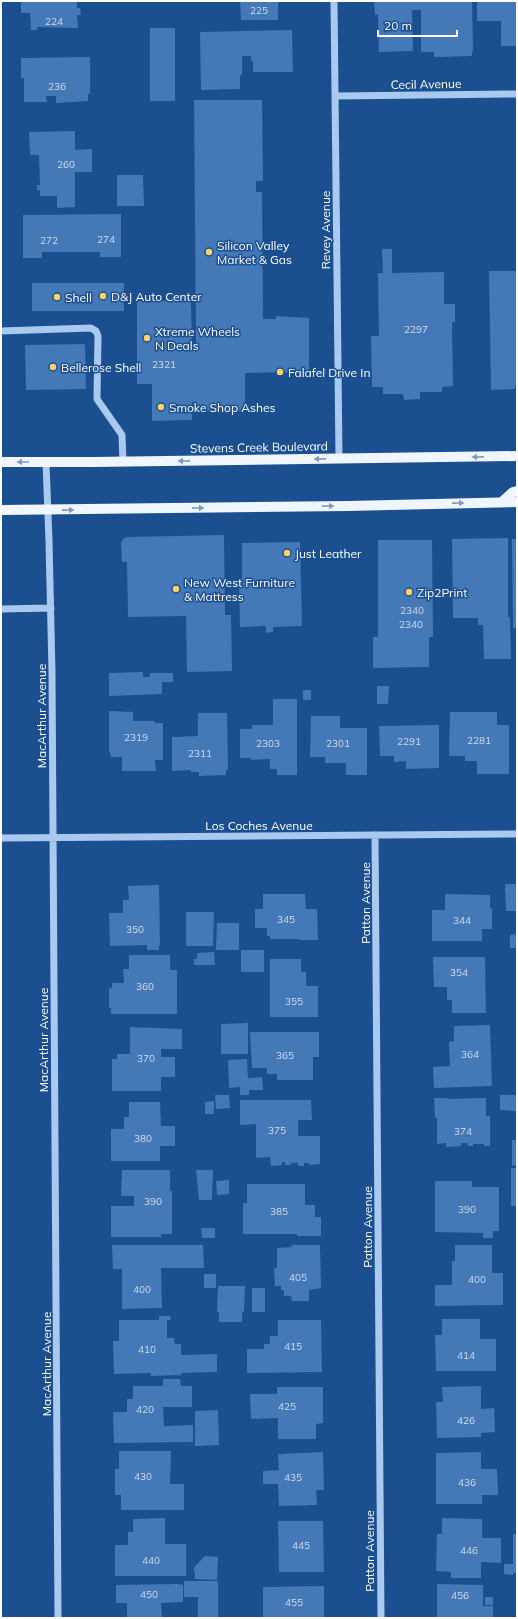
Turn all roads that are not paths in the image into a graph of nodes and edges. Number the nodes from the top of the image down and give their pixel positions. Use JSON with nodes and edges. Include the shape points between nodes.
{"nodes":[{"id":1,"x":334,"y":1,"type":"edge"},
{"id":2,"x":517,"y":94,"type":"edge"},
{"id":3,"x":335,"y":96,"type":"junction"},
{"id":4,"x":1,"y":331,"type":"edge"},
{"id":5,"x":517,"y":456,"type":"edge"},
{"id":6,"x":339,"y":459,"type":"junction"},
{"id":7,"x":1,"y":462,"type":"edge"},
{"id":8,"x":46,"y":462,"type":"junction"},
{"id":9,"x":123,"y":462,"type":"junction"},
{"id":10,"x":517,"y":490,"type":"edge"},
{"id":11,"x":502,"y":502,"type":"junction"},
{"id":12,"x":517,"y":502,"type":"edge"},
{"id":13,"x":1,"y":510,"type":"edge"},
{"id":14,"x":48,"y":510,"type":"junction"},
{"id":15,"x":51,"y":608,"type":"junction"},
{"id":16,"x":1,"y":609,"type":"edge"},
{"id":17,"x":517,"y":834,"type":"edge"},
{"id":18,"x":375,"y":835,"type":"junction"},
{"id":19,"x":1,"y":838,"type":"edge"},
{"id":20,"x":53,"y":838,"type":"junction"},
{"id":21,"x":58,"y":1618,"type":"edge"},
{"id":22,"x":381,"y":1618,"type":"edge"}],
"edges":[{"from":1,"to":3,"type":"street","name":"Revey Avenue"},
{"from":2,"to":3,"type":"street","name":"Cecil Avenue"},
{"from":3,"to":6,"type":"street","name":"Revey Avenue"},
{"from":4,"to":9,"type":"street","via":[[91,328],[96,330],[97,399],[122,435]]},
{"from":5,"to":6,"type":"main road","name":"Stevens Creek Boulevard","one_way":true},
{"from":6,"to":9,"type":"main road","name":"Stevens Creek Boulevard","one_way":true},
{"from":8,"to":7,"type":"main road","name":"Stevens Creek Boulevard","one_way":true},
{"from":8,"to":9,"type":"main road","name":"Stevens Creek Boulevard"},
{"from":8,"to":14,"type":"street","name":"MacArthur Avenue"},
{"from":10,"to":11,"type":"main road"},
{"from":11,"to":12,"type":"main road"},
{"from":14,"to":11,"type":"main road","one_way":true},
{"from":13,"to":14,"type":"main road"},
{"from":14,"to":15,"type":"street","name":"MacArthur Avenue"},
{"from":15,"to":16,"type":"street"},
{"from":15,"to":20,"type":"street","name":"MacArthur Avenue"},
{"from":17,"to":18,"type":"street","name":"Los Coches Avenue"},
{"from":18,"to":20,"type":"street","name":"Los Coches Avenue"},
{"from":18,"to":22,"type":"street","name":"Patton Avenue"},
{"from":19,"to":20,"type":"street","name":"Los Coches Avenue"},
{"from":20,"to":21,"type":"street","name":"MacArthur Avenue"}]}
